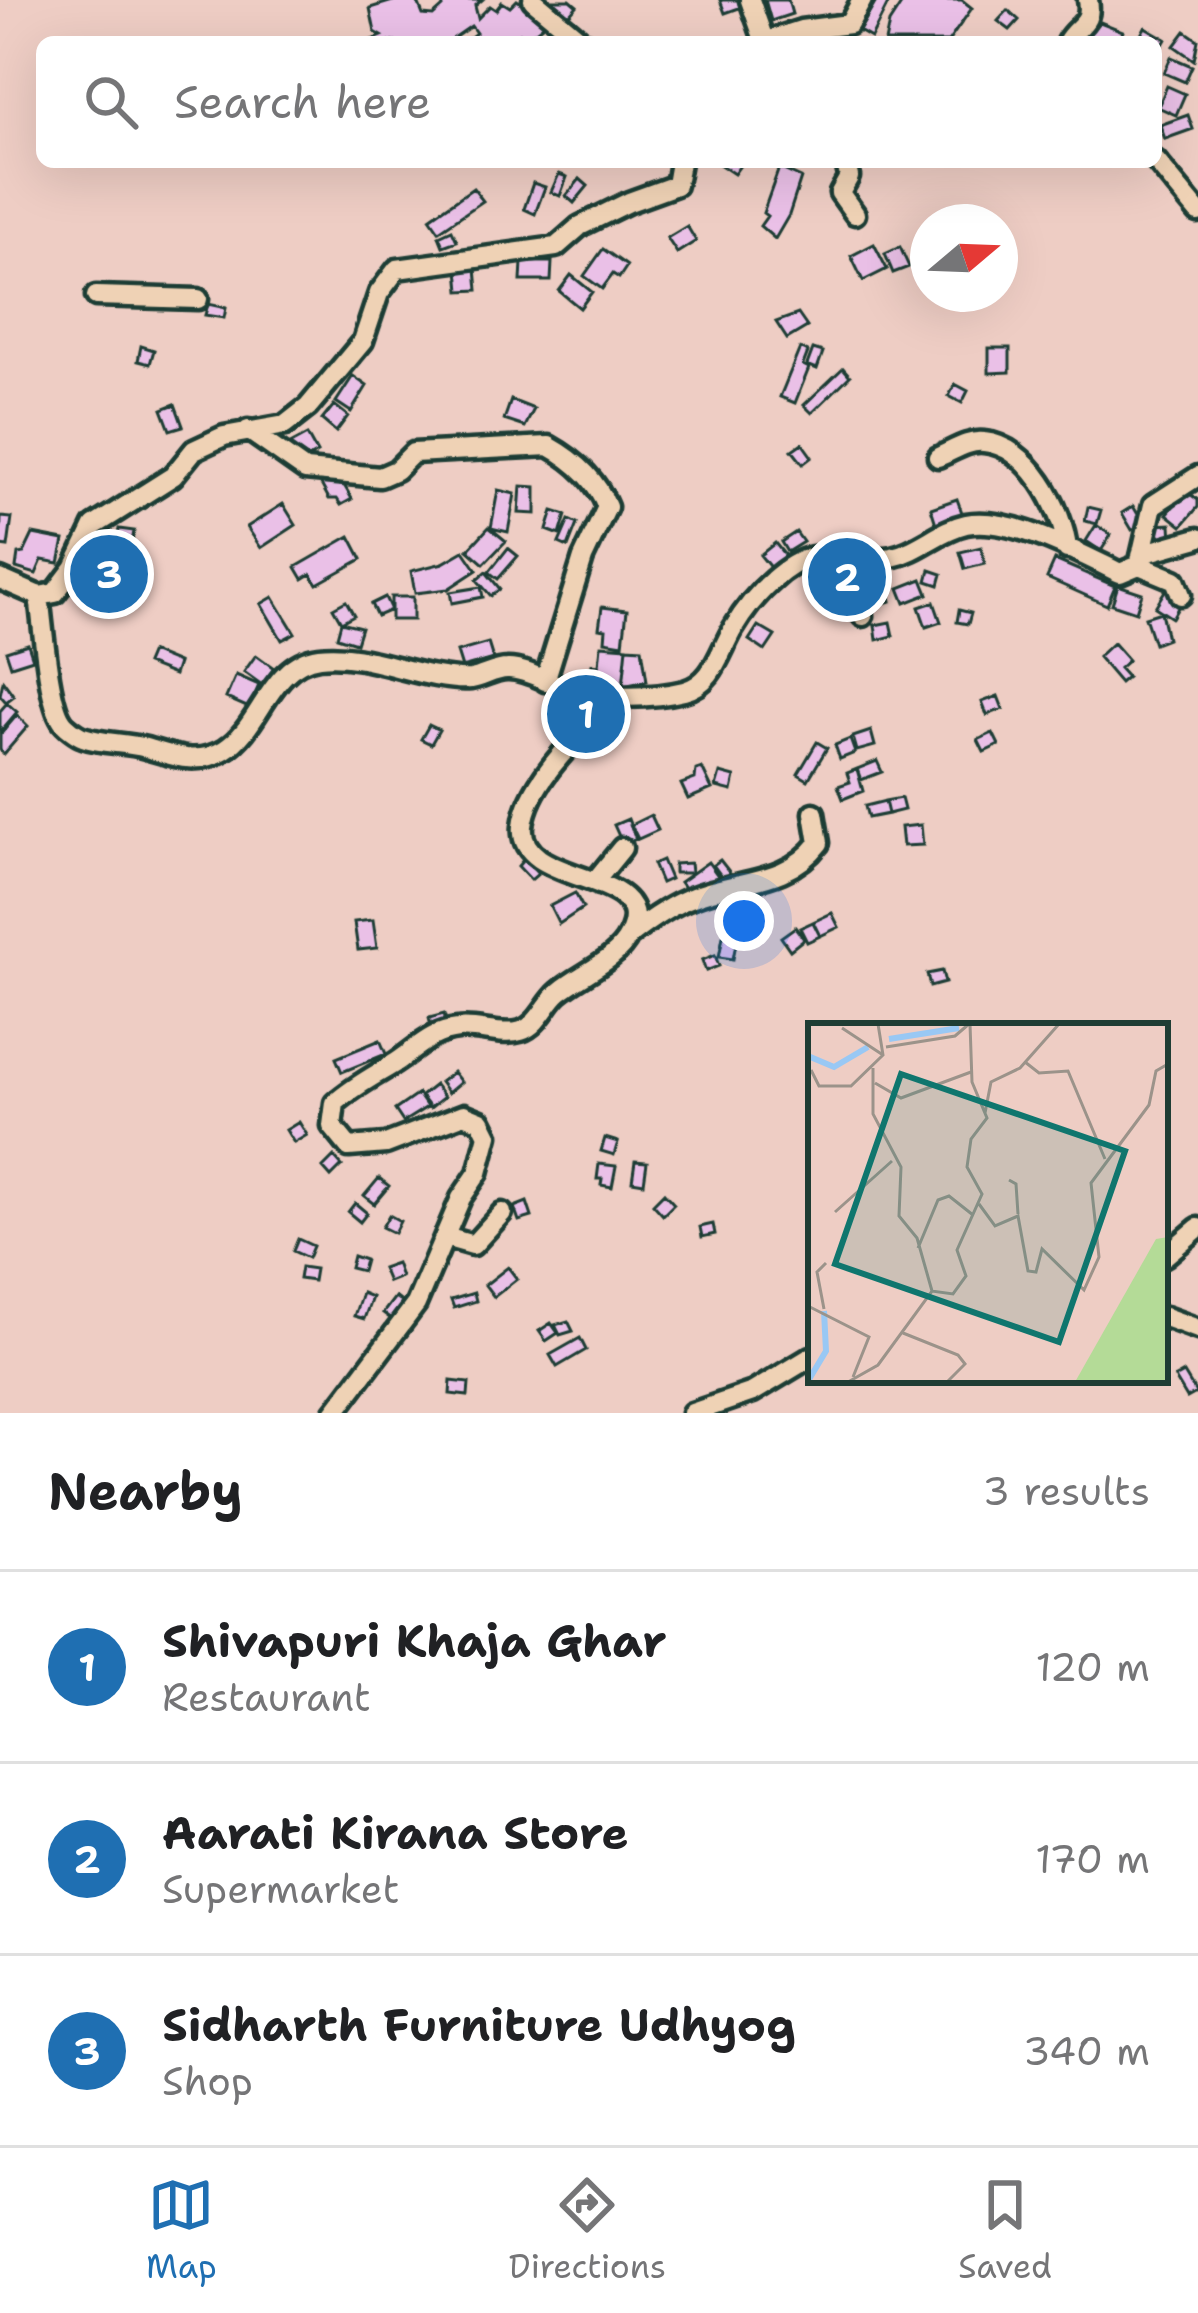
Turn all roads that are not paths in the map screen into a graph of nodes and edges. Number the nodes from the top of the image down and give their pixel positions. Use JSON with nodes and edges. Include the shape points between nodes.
{"nodes":[{"id":1,"x":533,"y":0,"type":"edge"},
{"id":2,"x":750,"y":0,"type":"edge"},
{"id":3,"x":862,"y":0,"type":"edge"},
{"id":4,"x":1088,"y":0,"type":"edge"},
{"id":5,"x":576,"y":36,"type":"edge"},
{"id":6,"x":762,"y":36,"type":"edge"},
{"id":7,"x":781,"y":36,"type":"edge"},
{"id":8,"x":1074,"y":36,"type":"edge"},
{"id":9,"x":679,"y":168,"type":"edge"},
{"id":10,"x":847,"y":168,"type":"edge"},
{"id":11,"x":1162,"y":168,"type":"edge"},
{"id":12,"x":1198,"y":212,"type":"edge"},
{"id":13,"x":854,"y":214,"type":"dead end"},
{"id":14,"x":96,"y":296,"type":"dead end"},
{"id":15,"x":198,"y":299,"type":"dead end"},
{"id":16,"x":248,"y":430,"type":"junction"},
{"id":17,"x":938,"y":457,"type":"dead end"},
{"id":18,"x":1198,"y":476,"type":"edge"},
{"id":19,"x":1198,"y":538,"type":"edge"},
{"id":20,"x":1066,"y":549,"type":"junction"},
{"id":21,"x":855,"y":559,"type":"junction"},
{"id":22,"x":1142,"y":560,"type":"junction"},
{"id":23,"x":0,"y":579,"type":"edge"},
{"id":24,"x":1181,"y":595,"type":"dead end"},
{"id":25,"x":39,"y":596,"type":"junction"},
{"id":26,"x":863,"y":616,"type":"dead end"},
{"id":27,"x":545,"y":681,"type":"junction"},
{"id":28,"x":618,"y":695,"type":"junction"},
{"id":29,"x":814,"y":813,"type":"dead end"},
{"id":30,"x":622,"y":848,"type":"dead end"},
{"id":31,"x":598,"y":884,"type":"junction"},
{"id":32,"x":629,"y":936,"type":"junction"},
{"id":33,"x":502,"y":1214,"type":"dead end"},
{"id":34,"x":1198,"y":1228,"type":"edge"},
{"id":35,"x":445,"y":1237,"type":"junction"},
{"id":36,"x":1168,"y":1253,"type":"edge"},
{"id":37,"x":1168,"y":1318,"type":"edge"},
{"id":38,"x":1198,"y":1329,"type":"edge"},
{"id":39,"x":808,"y":1359,"type":"edge"},
{"id":40,"x":334,"y":1413,"type":"edge"},
{"id":41,"x":692,"y":1413,"type":"edge"}],
"edges":[{"from":1,"to":5,"type":"street"},
{"from":2,"to":6,"type":"street"},
{"from":3,"to":7,"type":"street","via":[[849,24]]},
{"from":4,"to":8,"type":"street","via":[[1085,26]]},
{"from":9,"to":16,"type":"street","via":[[676,185],[580,226],[556,247],[397,269],[379,293],[363,341],[308,407],[285,425]]},
{"from":10,"to":13,"type":"street","via":[[840,193]]},
{"from":11,"to":12,"type":"street"},
{"from":14,"to":15,"type":"street"},
{"from":16,"to":25,"type":"street","via":[[194,450],[173,476],[94,526],[55,593]]},
{"from":16,"to":27,"type":"street","via":[[305,470],[380,477],[412,453],[526,446],[549,446],[574,463],[607,507]]},
{"from":17,"to":20,"type":"street","via":[[970,442],[1011,450],[1051,503]]},
{"from":18,"to":22,"type":"street","via":[[1153,505]]},
{"from":19,"to":22,"type":"street"},
{"from":20,"to":21,"type":"street","via":[[1025,531],[970,523],[915,550]]},
{"from":20,"to":22,"type":"street","via":[[1120,573]]},
{"from":21,"to":26,"type":"street"},
{"from":21,"to":28,"type":"street","via":[[804,557],[773,580],[698,686]]},
{"from":22,"to":24,"type":"street","via":[[1175,580]]},
{"from":23,"to":25,"type":"street"},
{"from":25,"to":27,"type":"street","via":[[62,722],[82,737],[187,760],[226,749],[287,673],[316,657],[470,679],[509,668]]},
{"from":27,"to":28,"type":"street"},
{"from":28,"to":31,"type":"street","via":[[555,762],[523,825],[532,849],[557,870]]},
{"from":29,"to":32,"type":"street","via":[[819,843],[803,863],[696,895]]},
{"from":30,"to":31,"type":"street"},
{"from":31,"to":32,"type":"street","via":[[629,900]]},
{"from":32,"to":35,"type":"street","via":[[521,1031],[434,1033],[335,1103],[332,1126],[349,1147],[386,1144],[464,1114],[481,1121],[488,1135],[478,1173]]},
{"from":33,"to":35,"type":"street","via":[[473,1245]]},
{"from":34,"to":36,"type":"street"},
{"from":35,"to":40,"type":"street","via":[[416,1304]]},
{"from":37,"to":38,"type":"street"},
{"from":39,"to":41,"type":"street"}]}
